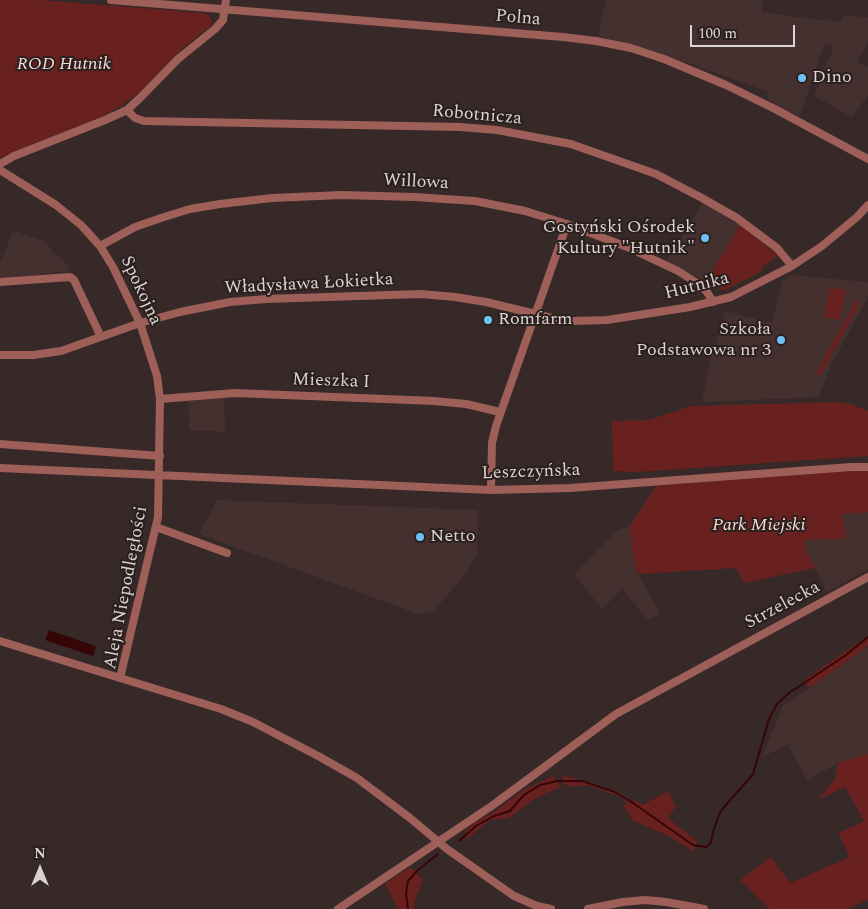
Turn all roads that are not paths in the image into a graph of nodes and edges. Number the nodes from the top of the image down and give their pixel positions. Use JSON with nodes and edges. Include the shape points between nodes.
{"nodes":[{"id":1,"x":111,"y":0,"type":"edge"},
{"id":2,"x":226,"y":0,"type":"edge"},
{"id":3,"x":226,"y":10,"type":"junction"},
{"id":4,"x":127,"y":110,"type":"junction"},
{"id":5,"x":868,"y":160,"type":"edge"},
{"id":6,"x":0,"y":164,"type":"edge"},
{"id":7,"x":0,"y":170,"type":"edge"},
{"id":8,"x":868,"y":205,"type":"edge"},
{"id":9,"x":568,"y":224,"type":"junction"},
{"id":10,"x":100,"y":246,"type":"junction"},
{"id":11,"x":792,"y":266,"type":"junction"},
{"id":12,"x":0,"y":282,"type":"edge"},
{"id":13,"x":713,"y":302,"type":"junction"},
{"id":14,"x":536,"y":314,"type":"junction"},
{"id":15,"x":140,"y":323,"type":"junction"},
{"id":16,"x":101,"y":337,"type":"junction"},
{"id":17,"x":0,"y":355,"type":"edge"},
{"id":18,"x":160,"y":399,"type":"junction"},
{"id":19,"x":500,"y":412,"type":"junction"},
{"id":20,"x":0,"y":444,"type":"edge"},
{"id":21,"x":160,"y":456,"type":"junction"},
{"id":22,"x":868,"y":463,"type":"edge"},
{"id":23,"x":851,"y":466,"type":"junction"},
{"id":24,"x":868,"y":467,"type":"edge"},
{"id":25,"x":0,"y":468,"type":"edge"},
{"id":26,"x":159,"y":476,"type":"junction"},
{"id":27,"x":491,"y":490,"type":"junction"},
{"id":28,"x":156,"y":527,"type":"junction"},
{"id":29,"x":227,"y":553,"type":"dead end"},
{"id":30,"x":868,"y":577,"type":"edge"},
{"id":31,"x":0,"y":641,"type":"edge"},
{"id":32,"x":120,"y":678,"type":"junction"},
{"id":33,"x":438,"y":842,"type":"junction"},
{"id":34,"x":338,"y":909,"type":"edge"},
{"id":35,"x":552,"y":909,"type":"edge"},
{"id":36,"x":588,"y":909,"type":"edge"},
{"id":37,"x":704,"y":909,"type":"edge"}],
"edges":[{"from":1,"to":3,"type":"street","name":"Polna"},
{"from":2,"to":3,"type":"street"},
{"from":3,"to":4,"type":"street","via":[[215,29],[178,59]]},
{"from":3,"to":5,"type":"street","name":"Polna","via":[[596,41],[631,48],[726,85]]},
{"from":4,"to":6,"type":"street"},
{"from":4,"to":11,"type":"street","name":"Robotnicza","via":[[144,121],[460,127],[497,130],[571,144],[656,174],[702,198],[737,218],[777,248]]},
{"from":7,"to":10,"type":"street","name":"Spokojna","via":[[56,205]]},
{"from":8,"to":11,"type":"street","name":"Hutnika","via":[[822,246]]},
{"from":9,"to":10,"type":"street","name":"Willowa","via":[[475,201],[348,195],[290,197],[190,209],[135,227]]},
{"from":9,"to":13,"type":"street","name":"Willowa","via":[[627,246],[676,270],[700,285]]},
{"from":9,"to":14,"type":"street"},
{"from":10,"to":15,"type":"street","name":"Spokojna"},
{"from":11,"to":13,"type":"street","name":"Hutnika","via":[[731,297]]},
{"from":12,"to":16,"type":"street","via":[[70,277]]},
{"from":13,"to":14,"type":"street","name":"Hutnika","via":[[589,321]]},
{"from":14,"to":15,"type":"street","name":"Władysława Łokietka","via":[[455,297],[386,294],[230,302]]},
{"from":14,"to":19,"type":"street"},
{"from":15,"to":16,"type":"street","name":"Władysława Łokietka"},
{"from":15,"to":18,"type":"street","name":"Spokojna"},
{"from":16,"to":17,"type":"street","name":"Władysława Łokietka","via":[[47,354]]},
{"from":18,"to":19,"type":"street","name":"Mieszka I","via":[[235,393],[434,401]]},
{"from":18,"to":21,"type":"street","name":"Spokojna"},
{"from":19,"to":27,"type":"street","via":[[492,443]]},
{"from":20,"to":21,"type":"street"},
{"from":21,"to":26,"type":"street","name":"Spokojna"},
{"from":22,"to":23,"type":"street","name":"Leszczyńska"},
{"from":23,"to":24,"type":"street","name":"Leszczyńska"},
{"from":23,"to":27,"type":"street","name":"Leszczyńska","via":[[570,488]]},
{"from":25,"to":26,"type":"street","name":"Leszczyńska"},
{"from":26,"to":27,"type":"street","name":"Leszczyńska"},
{"from":26,"to":28,"type":"street","name":"Aleja Niepodległości"},
{"from":28,"to":29,"type":"street"},
{"from":28,"to":32,"type":"street","name":"Aleja Niepodległości"},
{"from":30,"to":33,"type":"street","name":"Strzelecka","via":[[616,714]]},
{"from":31,"to":32,"type":"street"},
{"from":32,"to":33,"type":"street","name":"Aleja Niepodległości","via":[[231,712],[289,740],[370,787]]},
{"from":33,"to":34,"type":"street","name":"Strzelecka"},
{"from":33,"to":35,"type":"street","name":"Aleja Niepodległości","via":[[514,896]]},
{"from":36,"to":37,"type":"street","via":[[637,900]]}]}
